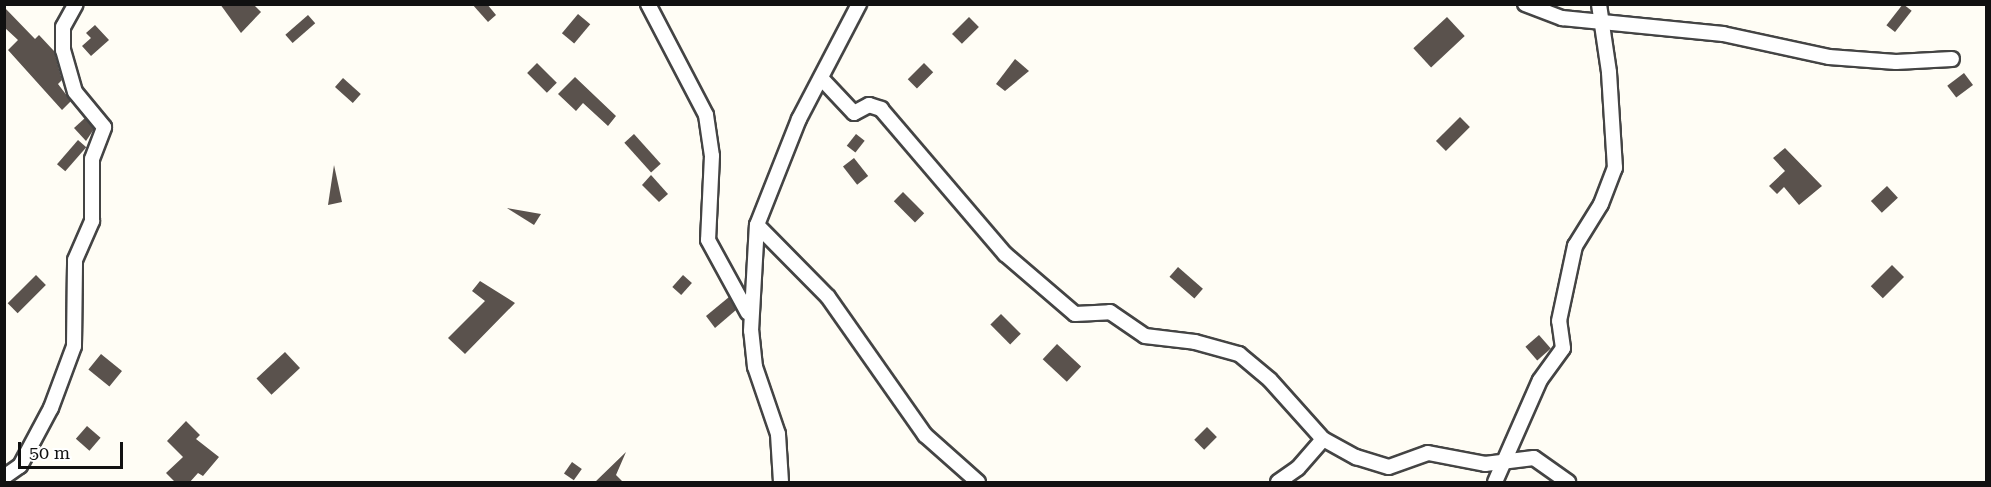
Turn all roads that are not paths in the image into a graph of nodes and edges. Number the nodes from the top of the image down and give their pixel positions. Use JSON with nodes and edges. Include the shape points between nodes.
{"nodes":[{"id":1,"x":76,"y":4,"type":"edge"},
{"id":2,"x":648,"y":4,"type":"edge"},
{"id":3,"x":859,"y":4,"type":"edge"},
{"id":4,"x":1525,"y":4,"type":"edge"},
{"id":5,"x":1599,"y":4,"type":"edge"},
{"id":6,"x":1600,"y":23,"type":"junction"},
{"id":7,"x":1952,"y":59,"type":"dead end"},
{"id":8,"x":821,"y":78,"type":"junction"},
{"id":9,"x":757,"y":225,"type":"junction"},
{"id":10,"x":749,"y":315,"type":"junction"},
{"id":11,"x":1323,"y":439,"type":"junction"},
{"id":12,"x":1507,"y":459,"type":"junction"},
{"id":13,"x":4,"y":477,"type":"edge"},
{"id":14,"x":782,"y":483,"type":"edge"},
{"id":15,"x":978,"y":483,"type":"edge"},
{"id":16,"x":1278,"y":483,"type":"edge"},
{"id":17,"x":1495,"y":483,"type":"edge"},
{"id":18,"x":1568,"y":483,"type":"edge"}],
"edges":[{"from":1,"to":13,"type":"street","via":[[63,27],[63,50],[75,92],[104,128],[92,159],[92,221],[75,260],[74,346],[51,408],[20,466]]},
{"from":2,"to":10,"type":"street","via":[[706,115],[712,156],[708,240]]},
{"from":3,"to":8,"type":"street"},
{"from":4,"to":6,"type":"street","via":[[1562,18]]},
{"from":5,"to":6,"type":"street"},
{"from":6,"to":7,"type":"street","via":[[1723,34],[1829,57],[1896,62]]},
{"from":6,"to":12,"type":"street","via":[[1609,72],[1615,168],[1601,204],[1575,246],[1559,321],[1563,348],[1540,380]]},
{"from":8,"to":9,"type":"street","via":[[799,120]]},
{"from":8,"to":11,"type":"street","via":[[854,113],[869,105],[881,109],[1005,254],[1076,314],[1110,312],[1145,336],[1196,342],[1239,354],[1270,380]]},
{"from":9,"to":10,"type":"street"},
{"from":9,"to":15,"type":"street","via":[[828,297],[925,435]]},
{"from":10,"to":14,"type":"street","via":[[755,368],[778,434]]},
{"from":11,"to":12,"type":"street","via":[[1356,457],[1389,468],[1428,453],[1485,464]]},
{"from":11,"to":16,"type":"street"},
{"from":12,"to":17,"type":"street"},
{"from":12,"to":18,"type":"street","via":[[1534,458]]}]}
